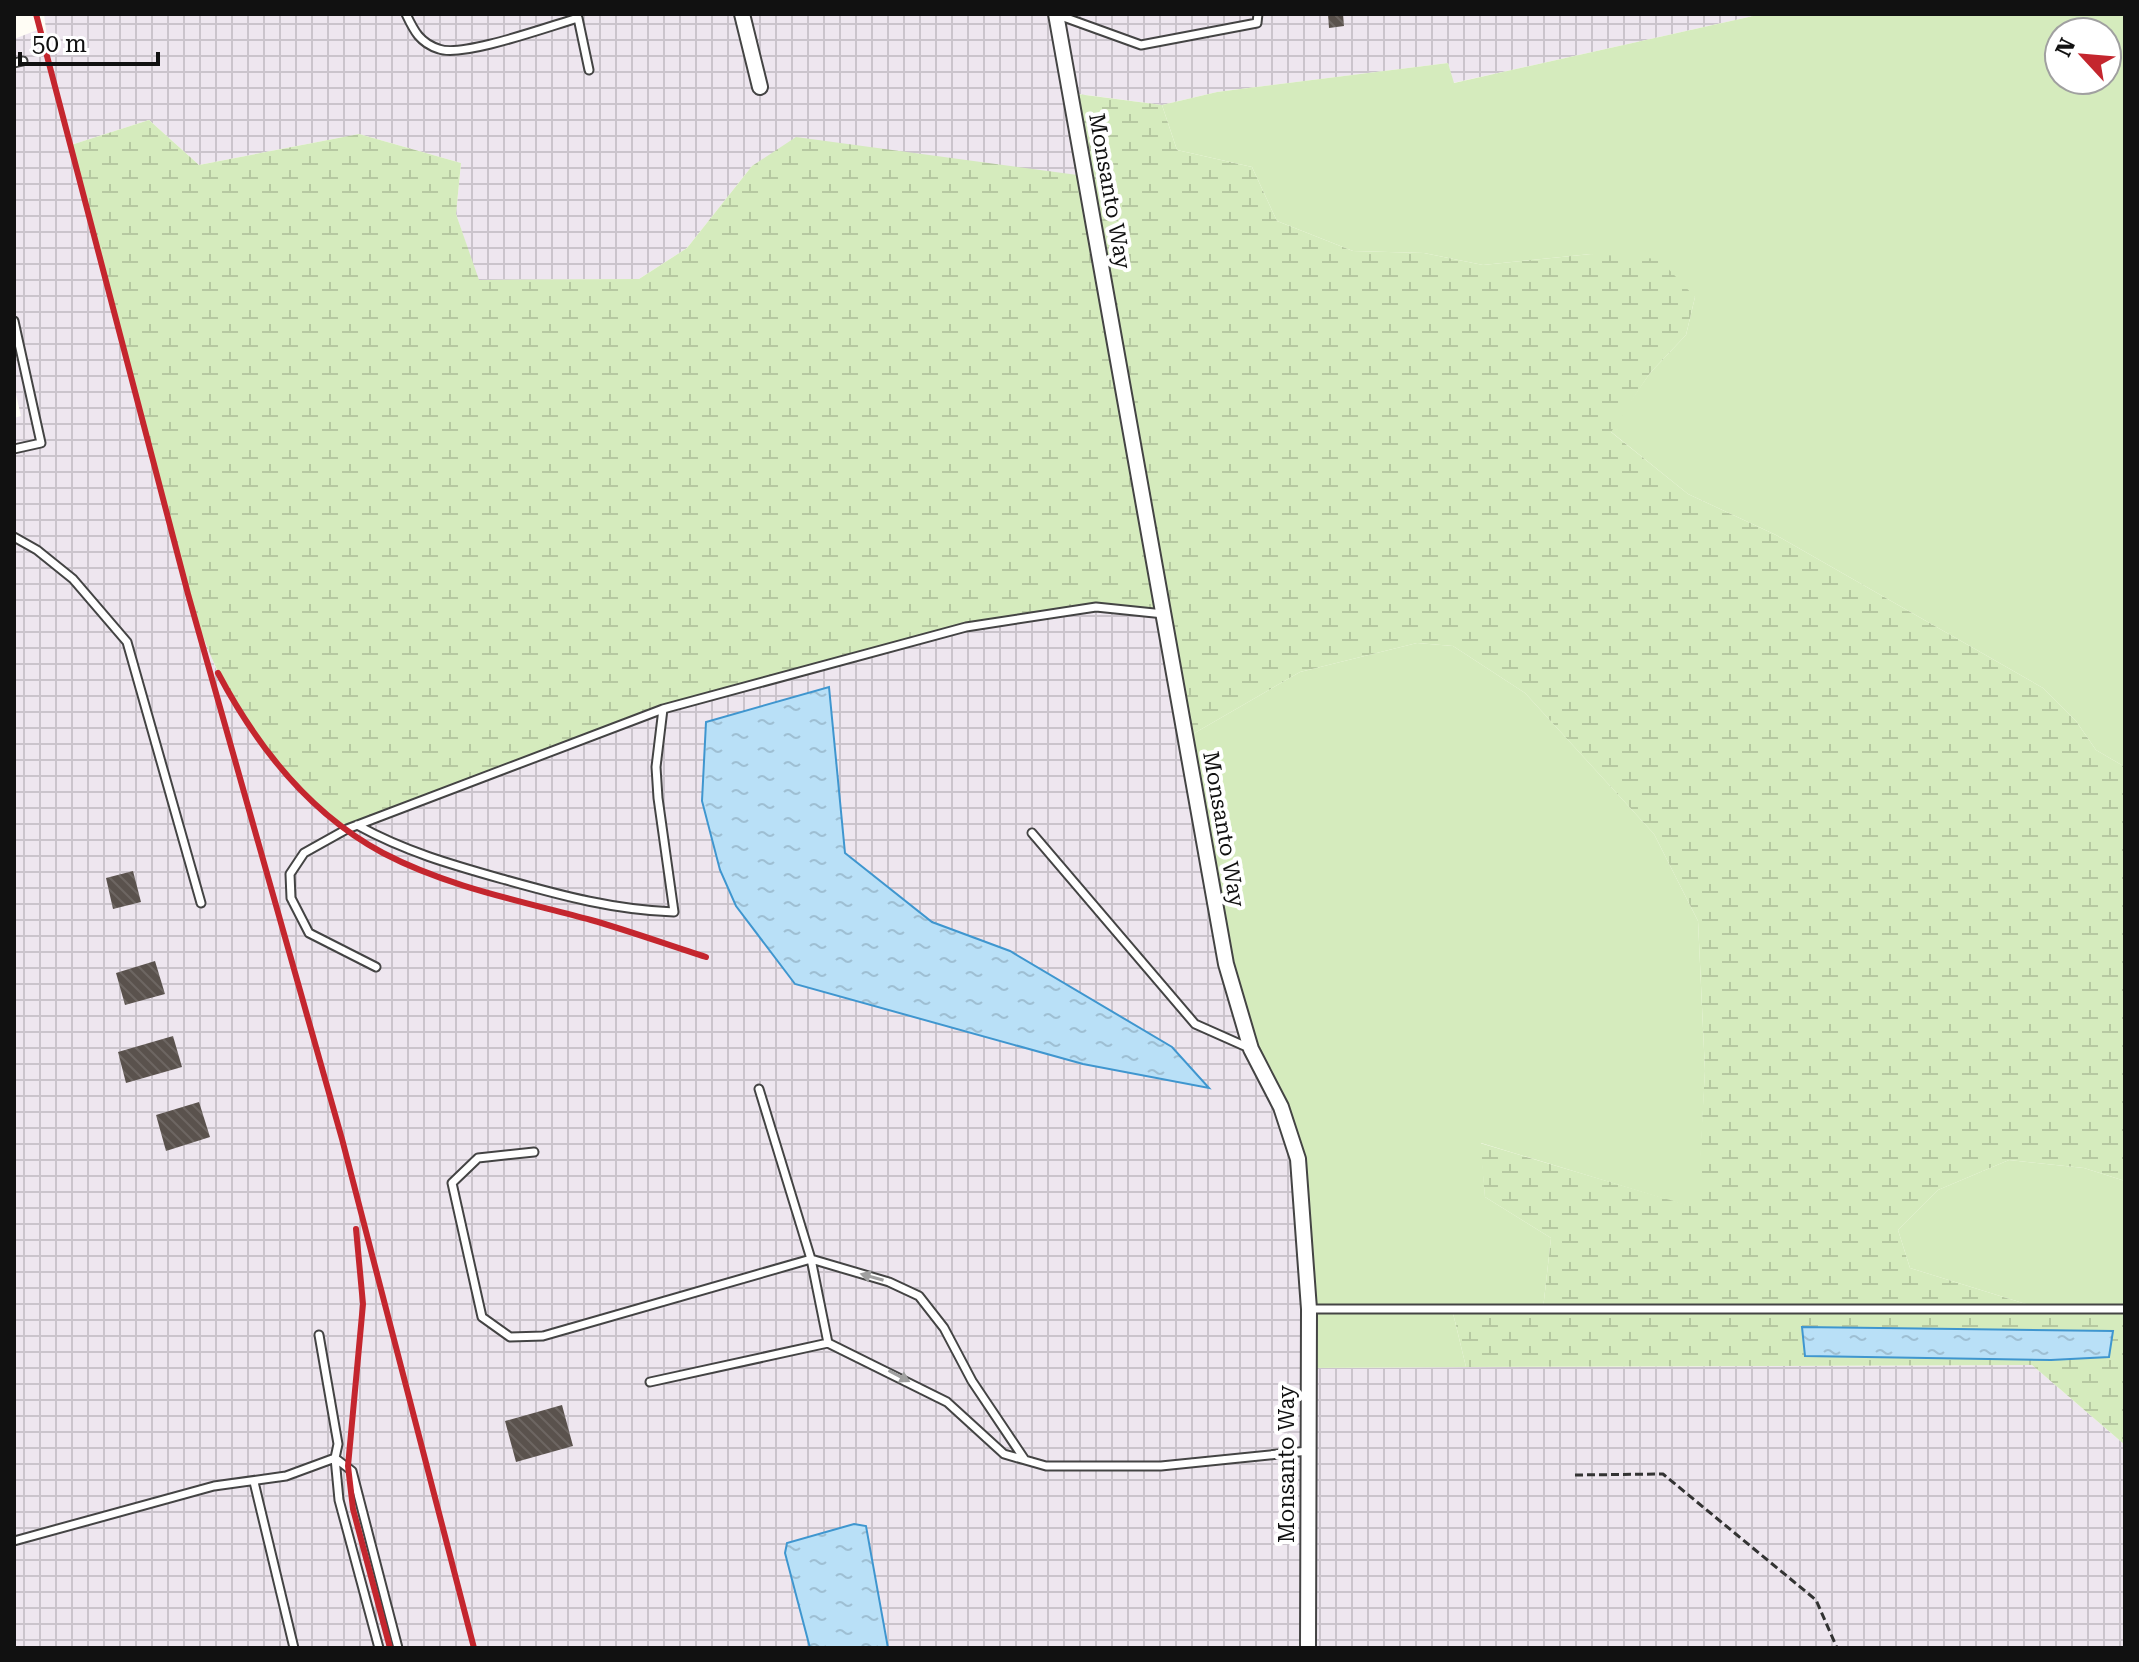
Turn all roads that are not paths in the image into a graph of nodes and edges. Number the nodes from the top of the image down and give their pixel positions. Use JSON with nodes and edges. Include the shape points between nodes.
{"nodes":[{"id":1,"x":406,"y":14,"type":"edge"},
{"id":2,"x":742,"y":14,"type":"edge"},
{"id":3,"x":1258,"y":14,"type":"edge"},
{"id":4,"x":1057,"y":15,"type":"edge"},
{"id":5,"x":23,"y":61,"type":"dead end"},
{"id":6,"x":14,"y":63,"type":"edge"},
{"id":7,"x":589,"y":70,"type":"dead end"},
{"id":8,"x":760,"y":87,"type":"dead end"},
{"id":9,"x":14,"y":321,"type":"edge"},
{"id":10,"x":14,"y":449,"type":"edge"},
{"id":11,"x":14,"y":537,"type":"edge"},
{"id":12,"x":1164,"y":614,"type":"junction"},
{"id":13,"x":663,"y":709,"type":"junction"},
{"id":14,"x":357,"y":825,"type":"junction"},
{"id":15,"x":1032,"y":833,"type":"dead end"},
{"id":16,"x":201,"y":903,"type":"dead end"},
{"id":17,"x":376,"y":967,"type":"dead end"},
{"id":18,"x":1251,"y":1049,"type":"junction"},
{"id":19,"x":759,"y":1089,"type":"dead end"},
{"id":20,"x":534,"y":1152,"type":"dead end"},
{"id":21,"x":811,"y":1259,"type":"junction"},
{"id":22,"x":1309,"y":1309,"type":"junction"},
{"id":23,"x":2125,"y":1309,"type":"edge"},
{"id":24,"x":319,"y":1335,"type":"dead end"},
{"id":25,"x":828,"y":1343,"type":"junction"},
{"id":26,"x":650,"y":1382,"type":"dead end"},
{"id":27,"x":1308,"y":1451,"type":"junction"},
{"id":28,"x":335,"y":1458,"type":"junction"},
{"id":29,"x":1025,"y":1460,"type":"junction"},
{"id":30,"x":254,"y":1482,"type":"junction"},
{"id":31,"x":14,"y":1541,"type":"edge"},
{"id":32,"x":294,"y":1648,"type":"edge"},
{"id":33,"x":379,"y":1648,"type":"edge"},
{"id":34,"x":398,"y":1648,"type":"edge"},
{"id":35,"x":1308,"y":1648,"type":"edge"}],
"edges":[{"from":1,"to":7,"type":"lane","via":[[416,36],[440,50],[467,50],[578,18]]},
{"from":2,"to":8,"type":"street"},
{"from":3,"to":4,"type":"lane","via":[[1257,23],[1141,45]]},
{"from":4,"to":12,"type":"street","name":"Monsanto Way"},
{"from":5,"to":6,"type":"lane"},
{"from":9,"to":10,"type":"lane","via":[[41,443]]},
{"from":11,"to":16,"type":"lane","via":[[73,579],[127,642]]},
{"from":12,"to":13,"type":"lane","via":[[1096,607],[966,627]]},
{"from":12,"to":18,"type":"street","name":"Monsanto Way","via":[[1226,964]]},
{"from":13,"to":14,"type":"lane"},
{"from":13,"to":14,"type":"lane","via":[[656,767],[674,912],[566,899],[431,861]]},
{"from":14,"to":17,"type":"lane","via":[[304,853],[290,874],[291,898],[309,933]]},
{"from":15,"to":18,"type":"lane","via":[[1195,1024]]},
{"from":18,"to":22,"type":"street","name":"Monsanto Way","via":[[1281,1107],[1298,1159]]},
{"from":19,"to":21,"type":"lane"},
{"from":20,"to":21,"type":"lane","via":[[478,1158],[452,1183],[482,1317],[510,1337],[543,1336]]},
{"from":21,"to":25,"type":"lane"},
{"from":29,"to":21,"type":"lane","one_way":true,"via":[[919,1296]]},
{"from":22,"to":23,"type":"lane"},
{"from":22,"to":27,"type":"street","name":"Monsanto Way"},
{"from":24,"to":28,"type":"lane","via":[[338,1444]]},
{"from":25,"to":26,"type":"lane"},
{"from":25,"to":29,"type":"lane","one_way":true,"via":[[947,1402],[1004,1454]]},
{"from":27,"to":29,"type":"lane","via":[[1161,1466],[1046,1466]]},
{"from":27,"to":35,"type":"street","name":"Monsanto Way"},
{"from":28,"to":30,"type":"lane"},
{"from":28,"to":33,"type":"lane","via":[[339,1500]]},
{"from":28,"to":34,"type":"lane","via":[[352,1471]]},
{"from":30,"to":31,"type":"lane","via":[[214,1486]]},
{"from":30,"to":32,"type":"lane"}]}
